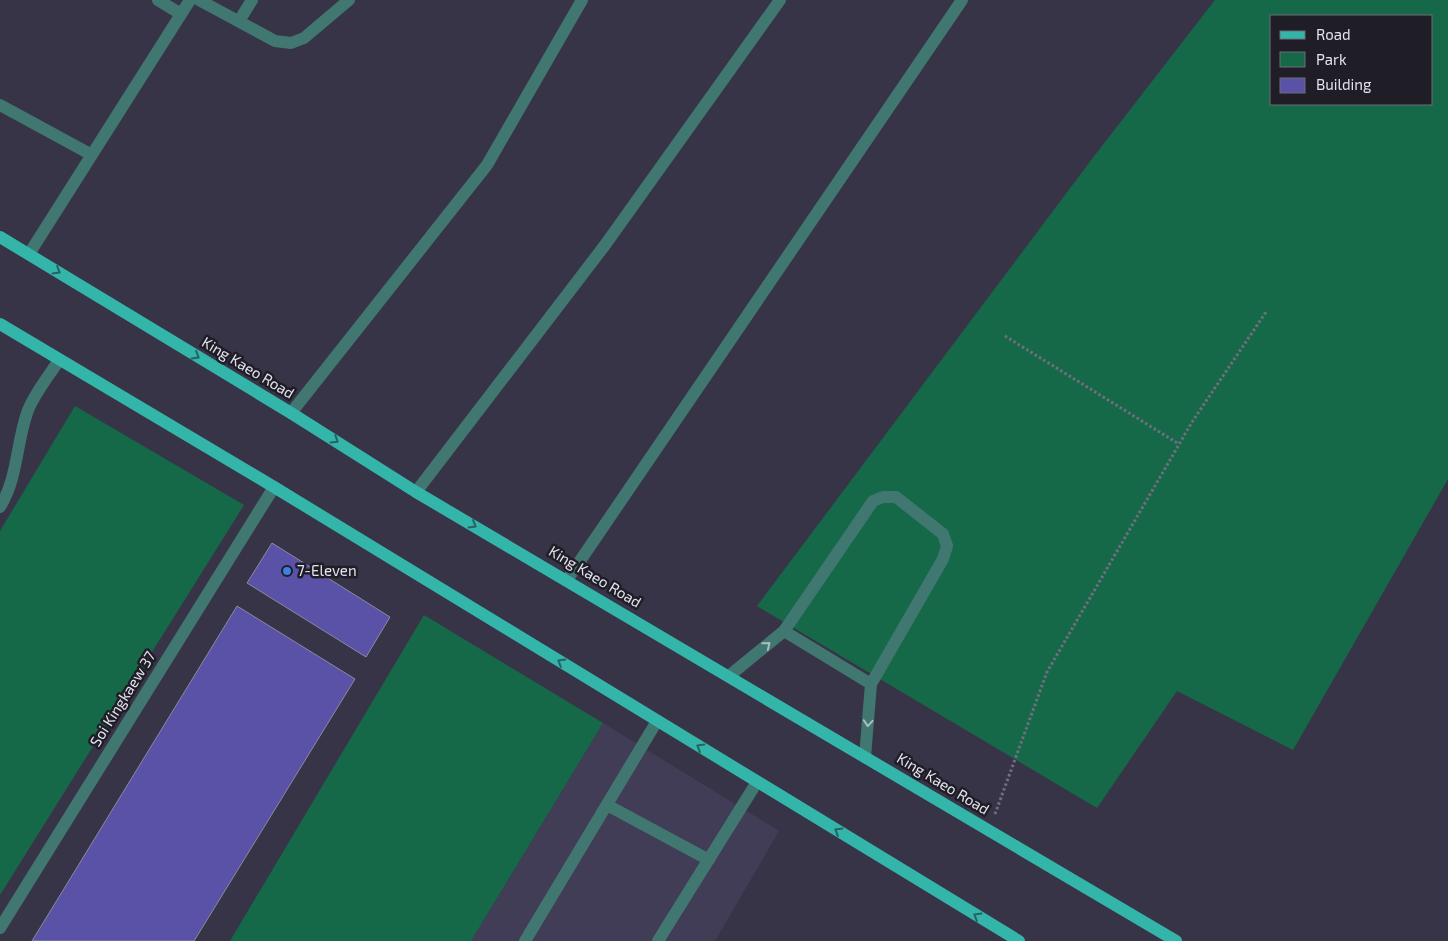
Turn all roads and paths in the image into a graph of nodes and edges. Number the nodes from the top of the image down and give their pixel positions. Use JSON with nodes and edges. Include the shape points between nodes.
{"nodes":[{"id":1,"x":158,"y":0,"type":"edge"},
{"id":2,"x":190,"y":0,"type":"edge"},
{"id":3,"x":199,"y":0,"type":"edge"},
{"id":4,"x":252,"y":0,"type":"edge"},
{"id":5,"x":349,"y":0,"type":"edge"},
{"id":6,"x":582,"y":0,"type":"edge"},
{"id":7,"x":780,"y":0,"type":"edge"},
{"id":8,"x":962,"y":0,"type":"edge"},
{"id":9,"x":181,"y":14,"type":"junction"},
{"id":10,"x":238,"y":21,"type":"junction"},
{"id":11,"x":0,"y":105,"type":"edge"},
{"id":12,"x":92,"y":156,"type":"junction"},
{"id":13,"x":0,"y":238,"type":"edge"},
{"id":14,"x":29,"y":254,"type":"junction"},
{"id":15,"x":1266,"y":312,"type":"dead end"},
{"id":16,"x":0,"y":324,"type":"edge"},
{"id":17,"x":1005,"y":336,"type":"dead end"},
{"id":18,"x":59,"y":360,"type":"junction"},
{"id":19,"x":291,"y":413,"type":"junction"},
{"id":20,"x":1179,"y":444,"type":"junction"},
{"id":21,"x":274,"y":488,"type":"junction"},
{"id":22,"x":416,"y":492,"type":"junction"},
{"id":23,"x":0,"y":507,"type":"edge"},
{"id":24,"x":568,"y":580,"type":"junction"},
{"id":25,"x":784,"y":631,"type":"junction"},
{"id":26,"x":729,"y":676,"type":"junction"},
{"id":27,"x":871,"y":684,"type":"junction"},
{"id":28,"x":657,"y":721,"type":"junction"},
{"id":29,"x":865,"y":757,"type":"junction"},
{"id":30,"x":757,"y":782,"type":"junction"},
{"id":31,"x":607,"y":804,"type":"junction"},
{"id":32,"x":989,"y":831,"type":"junction"},
{"id":33,"x":709,"y":860,"type":"junction"},
{"id":34,"x":0,"y":928,"type":"edge"},
{"id":35,"x":525,"y":941,"type":"edge"},
{"id":36,"x":658,"y":941,"type":"edge"},
{"id":37,"x":1019,"y":941,"type":"edge"},
{"id":38,"x":1176,"y":941,"type":"edge"}],
"edges":[{"from":1,"to":9,"type":"street"},
{"from":2,"to":9,"type":"street"},
{"from":3,"to":10,"type":"street"},
{"from":4,"to":10,"type":"street"},
{"from":5,"to":10,"type":"street","via":[[304,38],[291,43],[275,41]]},
{"from":6,"to":19,"type":"street","via":[[486,164]]},
{"from":7,"to":22,"type":"street","via":[[605,245]]},
{"from":8,"to":24,"type":"street"},
{"from":9,"to":12,"type":"street"},
{"from":11,"to":12,"type":"street"},
{"from":12,"to":14,"type":"street"},
{"from":13,"to":14,"type":"main road","name":"King Kaeo Road"},
{"from":14,"to":19,"type":"main road","name":"King Kaeo Road","one_way":true},
{"from":15,"to":20,"type":"path"},
{"from":16,"to":18,"type":"main road"},
{"from":17,"to":20,"type":"path"},
{"from":18,"to":21,"type":"main road"},
{"from":18,"to":23,"type":"street","via":[[28,412],[10,491]]},
{"from":19,"to":22,"type":"main road","name":"King Kaeo Road","one_way":true},
{"from":20,"to":32,"type":"path","via":[[1047,672]]},
{"from":28,"to":21,"type":"main road","one_way":true},
{"from":21,"to":34,"type":"street","name":"Soi Kingkaew 37"},
{"from":22,"to":24,"type":"main road","name":"King Kaeo Road","one_way":true},
{"from":24,"to":26,"type":"main road","name":"King Kaeo Road"},
{"from":26,"to":25,"type":"street","one_way":true},
{"from":25,"to":27,"type":"street"},
{"from":25,"to":27,"type":"street","via":[[872,501],[896,497],[943,534],[947,546],[943,559]]},
{"from":26,"to":29,"type":"main road","name":"King Kaeo Road"},
{"from":27,"to":29,"type":"street","one_way":true},
{"from":30,"to":28,"type":"main road","one_way":true},
{"from":28,"to":31,"type":"street"},
{"from":29,"to":32,"type":"main road","name":"King Kaeo Road"},
{"from":30,"to":33,"type":"street"},
{"from":37,"to":30,"type":"main road","one_way":true},
{"from":31,"to":33,"type":"street"},
{"from":31,"to":35,"type":"street"},
{"from":32,"to":38,"type":"main road","name":"King Kaeo Road"},
{"from":33,"to":36,"type":"street"}]}
